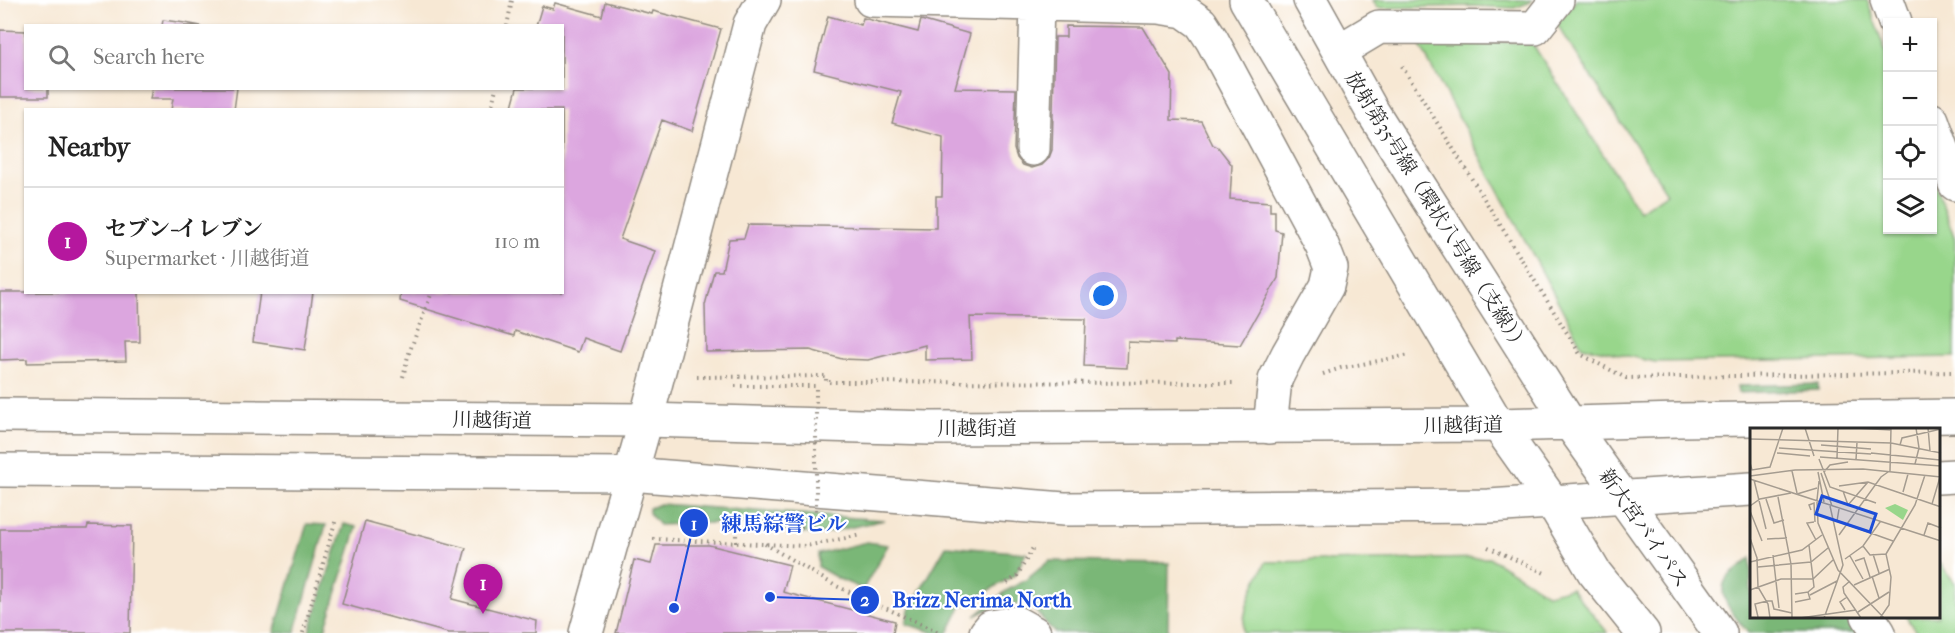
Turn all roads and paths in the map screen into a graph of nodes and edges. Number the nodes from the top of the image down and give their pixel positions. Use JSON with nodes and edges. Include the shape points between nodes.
{"nodes":[{"id":1,"x":512,"y":0,"type":"edge"},
{"id":2,"x":764,"y":0,"type":"edge"},
{"id":3,"x":871,"y":0,"type":"edge"},
{"id":4,"x":1246,"y":0,"type":"edge"},
{"id":5,"x":1310,"y":0,"type":"edge"},
{"id":6,"x":1557,"y":0,"type":"edge"},
{"id":7,"x":1887,"y":0,"type":"edge"},
{"id":8,"x":1037,"y":4,"type":"junction"},
{"id":9,"x":1894,"y":18,"type":"edge"},
{"id":10,"x":507,"y":24,"type":"edge"},
{"id":11,"x":1378,"y":27,"type":"junction"},
{"id":12,"x":1339,"y":51,"type":"junction"},
{"id":13,"x":495,"y":90,"type":"edge"},
{"id":14,"x":491,"y":108,"type":"edge"},
{"id":15,"x":1934,"y":126,"type":"edge"},
{"id":16,"x":1034,"y":149,"type":"dead end"},
{"id":17,"x":1955,"y":184,"type":"edge"},
{"id":18,"x":431,"y":294,"type":"edge"},
{"id":19,"x":1410,"y":355,"type":"dead end"},
{"id":20,"x":1955,"y":372,"type":"edge"},
{"id":21,"x":403,"y":377,"type":"dead end"},
{"id":22,"x":696,"y":377,"type":"dead end"},
{"id":23,"x":1275,"y":380,"type":"junction"},
{"id":24,"x":735,"y":386,"type":"dead end"},
{"id":25,"x":0,"y":414,"type":"edge"},
{"id":26,"x":1955,"y":416,"type":"edge"},
{"id":27,"x":646,"y":420,"type":"junction"},
{"id":28,"x":1569,"y":422,"type":"junction"},
{"id":29,"x":1498,"y":425,"type":"junction"},
{"id":30,"x":1270,"y":427,"type":"junction"},
{"id":31,"x":0,"y":470,"type":"edge"},
{"id":32,"x":630,"y":474,"type":"junction"},
{"id":33,"x":1750,"y":489,"type":"edge"},
{"id":34,"x":1624,"y":497,"type":"junction"},
{"id":35,"x":1552,"y":501,"type":"junction"},
{"id":36,"x":336,"y":519,"type":"dead end"},
{"id":37,"x":736,"y":542,"type":"dead end"},
{"id":38,"x":765,"y":544,"type":"dead end"},
{"id":39,"x":1869,"y":618,"type":"edge"},
{"id":40,"x":303,"y":633,"type":"edge"},
{"id":41,"x":586,"y":633,"type":"edge"},
{"id":42,"x":941,"y":633,"type":"edge"},
{"id":43,"x":986,"y":633,"type":"edge"},
{"id":44,"x":1034,"y":633,"type":"edge"},
{"id":45,"x":1643,"y":633,"type":"edge"},
{"id":46,"x":1720,"y":633,"type":"edge"},
{"id":47,"x":1879,"y":633,"type":"edge"}],
"edges":[{"from":1,"to":10,"type":"path"},
{"from":2,"to":27,"type":"main road","via":[[750,24]]},
{"from":3,"to":8,"type":"main road"},
{"from":4,"to":29,"type":"main road"},
{"from":5,"to":12,"type":"main road","name":"放射第35号線（環状八号線（支線））"},
{"from":6,"to":11,"type":"main road","via":[[1535,28]]},
{"from":7,"to":9,"type":"main road"},
{"from":8,"to":16,"type":"main road"},
{"from":8,"to":23,"type":"main road","via":[[1184,11],[1201,23],[1212,40],[1331,268],[1327,286]]},
{"from":11,"to":12,"type":"main road"},
{"from":11,"to":20,"type":"path","via":[[1580,354],[1626,378]]},
{"from":12,"to":28,"type":"main road","name":"放射第35号線（環状八号線（支線））","via":[[1378,121]]},
{"from":13,"to":14,"type":"path"},
{"from":15,"to":17,"type":"main road"},
{"from":18,"to":21,"type":"path"},
{"from":19,"to":23,"type":"path","via":[[1341,368],[1312,378]]},
{"from":22,"to":23,"type":"path","via":[[826,376],[826,382]]},
{"from":23,"to":30,"type":"main road"},
{"from":24,"to":37,"type":"path","bridge":true,"via":[[816,386],[816,526],[736,529]]},
{"from":25,"to":27,"type":"main road","name":"川越街道"},
{"from":26,"to":28,"type":"main road","name":"川越街道"},
{"from":27,"to":30,"type":"main road","name":"川越街道","via":[[930,428]]},
{"from":27,"to":32,"type":"main road"},
{"from":28,"to":29,"type":"main road","name":"川越街道"},
{"from":28,"to":34,"type":"main road","name":"新大宮バイパス"},
{"from":29,"to":30,"type":"main road","name":"川越街道"},
{"from":29,"to":35,"type":"main road"},
{"from":31,"to":32,"type":"main road"},
{"from":32,"to":35,"type":"main road","via":[[1064,509],[1489,506]]},
{"from":32,"to":41,"type":"main road"},
{"from":33,"to":34,"type":"main road"},
{"from":34,"to":35,"type":"main road"},
{"from":34,"to":46,"type":"main road","name":"新大宮バイパス"},
{"from":35,"to":45,"type":"main road","via":[[1594,572]]},
{"from":36,"to":40,"type":"path"},
{"from":38,"to":42,"type":"path","via":[[834,585]]},
{"from":39,"to":47,"type":"main road"},
{"from":43,"to":44,"type":"main road","via":[[991,627],[1016,623]]}]}
